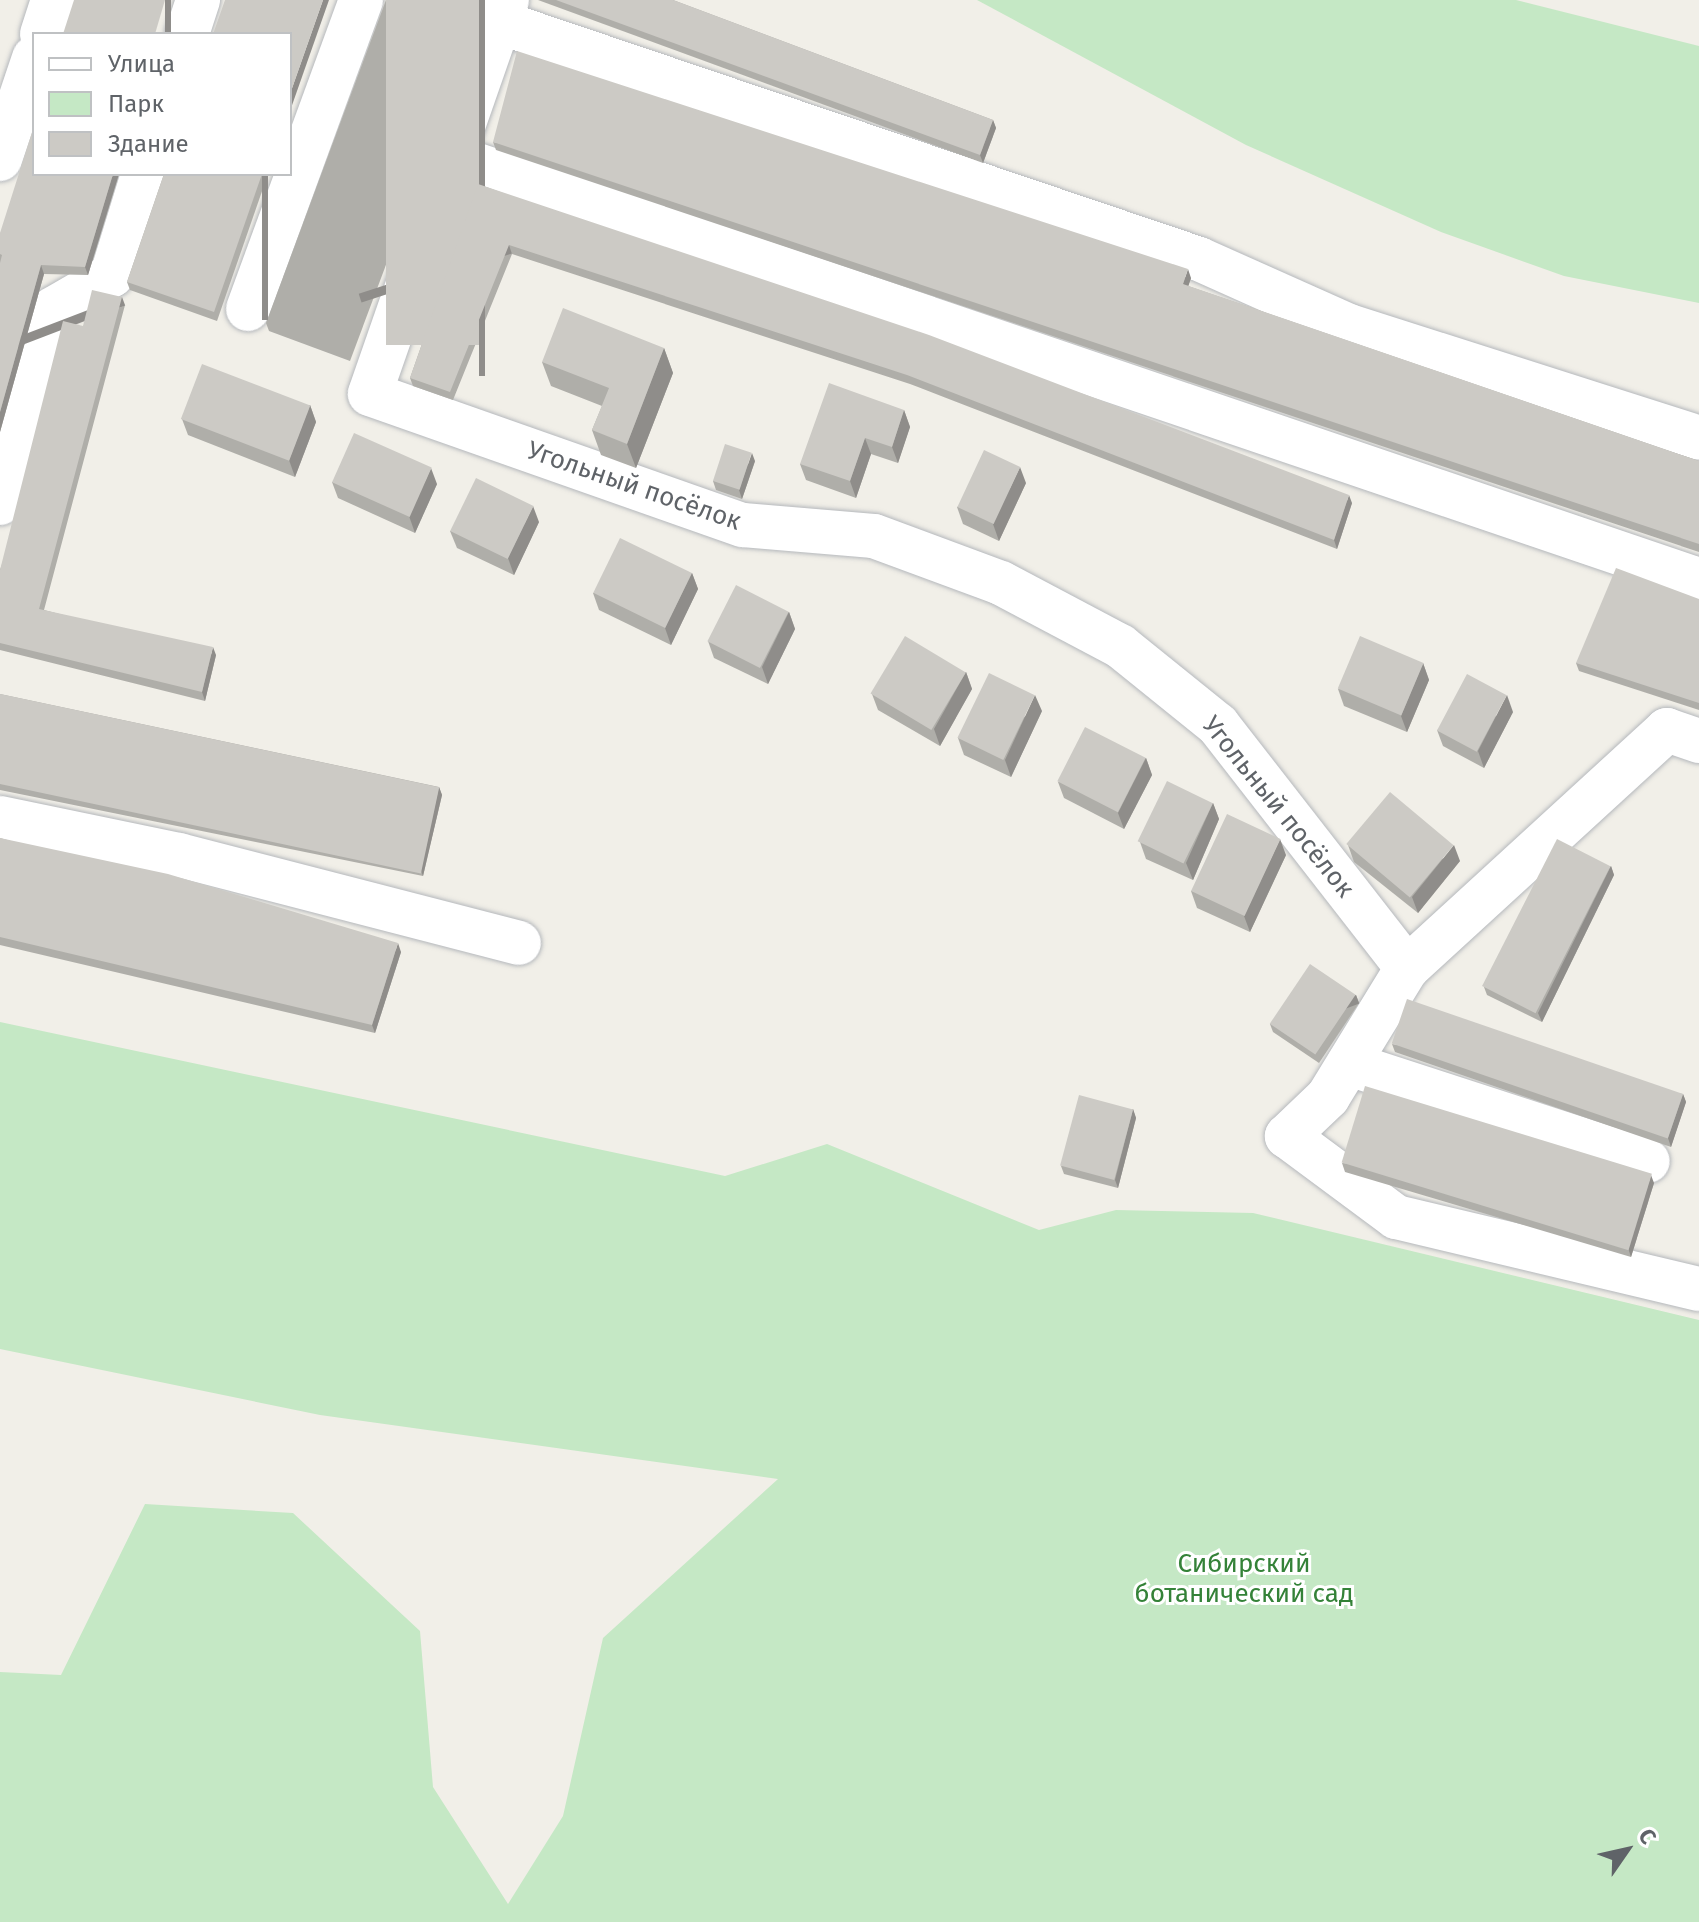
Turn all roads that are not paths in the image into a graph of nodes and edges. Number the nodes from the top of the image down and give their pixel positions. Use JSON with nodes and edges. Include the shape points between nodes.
{"nodes":[{"id":1,"x":53,"y":0,"type":"edge"},
{"id":2,"x":198,"y":0,"type":"edge"},
{"id":3,"x":361,"y":0,"type":"edge"},
{"id":4,"x":503,"y":11,"type":"edge"},
{"id":5,"x":43,"y":32,"type":"edge"},
{"id":6,"x":188,"y":32,"type":"edge"},
{"id":7,"x":32,"y":64,"type":"edge"},
{"id":8,"x":454,"y":157,"type":"junction"},
{"id":9,"x":0,"y":159,"type":"edge"},
{"id":10,"x":142,"y":176,"type":"edge"},
{"id":11,"x":248,"y":309,"type":"dead end"},
{"id":12,"x":1699,"y":438,"type":"edge"},
{"id":13,"x":0,"y":503,"type":"edge"},
{"id":14,"x":1699,"y":580,"type":"edge"},
{"id":15,"x":1683,"y":736,"type":"edge"},
{"id":16,"x":0,"y":818,"type":"edge"},
{"id":17,"x":519,"y":943,"type":"dead end"},
{"id":18,"x":1407,"y":968,"type":"junction"},
{"id":19,"x":1349,"y":1064,"type":"junction"},
{"id":20,"x":1648,"y":1161,"type":"dead end"},
{"id":21,"x":1699,"y":1289,"type":"edge"}],
"edges":[{"from":1,"to":5,"type":"street"},
{"from":2,"to":6,"type":"street"},
{"from":3,"to":11,"type":"street"},
{"from":4,"to":8,"type":"street"},
{"from":4,"to":12,"type":"street","via":[[1199,259],[1349,326]]},
{"from":7,"to":9,"type":"street"},
{"from":8,"to":14,"type":"street"},
{"from":8,"to":18,"type":"street","name":"Угольный посёлок","via":[[370,394],[743,525],[874,536],[1001,583],[1120,646],[1218,725]]},
{"from":10,"to":13,"type":"street","via":[[112,275],[53,309]]},
{"from":15,"to":18,"type":"street"},
{"from":16,"to":17,"type":"street","via":[[179,855]]},
{"from":18,"to":19,"type":"street"},
{"from":19,"to":20,"type":"street"},
{"from":19,"to":21,"type":"street","via":[[1328,1097],[1287,1136],[1396,1217]]}]}
